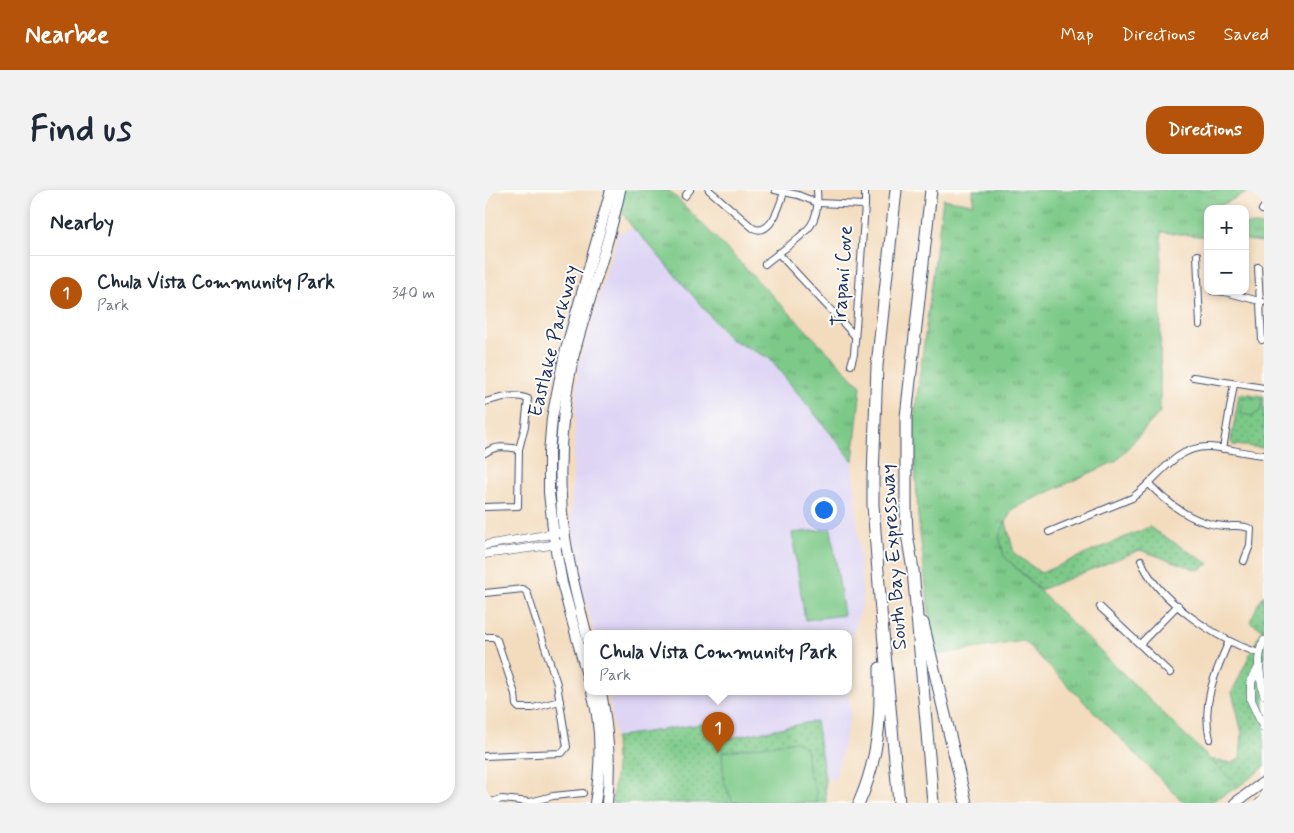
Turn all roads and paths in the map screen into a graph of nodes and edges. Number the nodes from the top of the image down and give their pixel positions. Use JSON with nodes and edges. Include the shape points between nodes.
{"nodes":[{"id":1,"x":611,"y":190,"type":"edge"},
{"id":2,"x":620,"y":190,"type":"edge"},
{"id":3,"x":690,"y":190,"type":"edge"},
{"id":4,"x":709,"y":190,"type":"edge"},
{"id":5,"x":775,"y":190,"type":"edge"},
{"id":6,"x":817,"y":190,"type":"edge"},
{"id":7,"x":865,"y":190,"type":"edge"},
{"id":8,"x":896,"y":190,"type":"edge"},
{"id":9,"x":931,"y":190,"type":"edge"},
{"id":10,"x":784,"y":192,"type":"junction"},
{"id":11,"x":685,"y":196,"type":"dead end"},
{"id":12,"x":817,"y":203,"type":"junction"},
{"id":13,"x":865,"y":205,"type":"junction"},
{"id":14,"x":778,"y":253,"type":"junction"},
{"id":15,"x":1197,"y":255,"type":"dead end"},
{"id":16,"x":765,"y":264,"type":"dead end"},
{"id":17,"x":1258,"y":267,"type":"dead end"},
{"id":18,"x":594,"y":272,"type":"junction"},
{"id":19,"x":1199,"y":292,"type":"junction"},
{"id":20,"x":1204,"y":292,"type":"edge"},
{"id":21,"x":1237,"y":295,"type":"edge"},
{"id":22,"x":1262,"y":301,"type":"edge"},
{"id":23,"x":1200,"y":325,"type":"dead end"},
{"id":24,"x":855,"y":336,"type":"junction"},
{"id":25,"x":1262,"y":340,"type":"dead end"},
{"id":26,"x":851,"y":365,"type":"dead end"},
{"id":27,"x":1193,"y":377,"type":"dead end"},
{"id":28,"x":1234,"y":384,"type":"junction"},
{"id":29,"x":1264,"y":388,"type":"edge"},
{"id":30,"x":485,"y":402,"type":"edge"},
{"id":31,"x":519,"y":449,"type":"junction"},
{"id":32,"x":1223,"y":449,"type":"junction"},
{"id":33,"x":485,"y":453,"type":"edge"},
{"id":34,"x":1264,"y":455,"type":"edge"},
{"id":35,"x":1149,"y":484,"type":"junction"},
{"id":36,"x":485,"y":507,"type":"edge"},
{"id":37,"x":565,"y":532,"type":"junction"},
{"id":38,"x":1049,"y":532,"type":"dead end"},
{"id":39,"x":553,"y":534,"type":"junction"},
{"id":40,"x":566,"y":543,"type":"junction"},
{"id":41,"x":485,"y":544,"type":"edge"},
{"id":42,"x":555,"y":545,"type":"junction"},
{"id":43,"x":485,"y":554,"type":"edge"},
{"id":44,"x":1141,"y":560,"type":"dead end"},
{"id":45,"x":1244,"y":561,"type":"dead end"},
{"id":46,"x":913,"y":570,"type":"junction"},
{"id":47,"x":485,"y":593,"type":"edge"},
{"id":48,"x":1178,"y":605,"type":"junction"},
{"id":49,"x":1100,"y":607,"type":"dead end"},
{"id":50,"x":881,"y":611,"type":"junction"},
{"id":51,"x":585,"y":630,"type":"edge"},
{"id":52,"x":485,"y":636,"type":"edge"},
{"id":53,"x":1229,"y":641,"type":"junction"},
{"id":54,"x":1264,"y":641,"type":"edge"},
{"id":55,"x":1140,"y":644,"type":"junction"},
{"id":56,"x":1259,"y":653,"type":"junction"},
{"id":57,"x":584,"y":664,"type":"edge"},
{"id":58,"x":1259,"y":666,"type":"junction"},
{"id":59,"x":1170,"y":673,"type":"dead end"},
{"id":60,"x":1264,"y":694,"type":"edge"},
{"id":61,"x":593,"y":695,"type":"edge"},
{"id":62,"x":602,"y":695,"type":"edge"},
{"id":63,"x":560,"y":701,"type":"junction"},
{"id":64,"x":596,"y":713,"type":"junction"},
{"id":65,"x":1264,"y":728,"type":"edge"},
{"id":66,"x":608,"y":734,"type":"junction"},
{"id":67,"x":1210,"y":739,"type":"dead end"},
{"id":68,"x":485,"y":756,"type":"edge"},
{"id":69,"x":1264,"y":782,"type":"edge"},
{"id":70,"x":583,"y":793,"type":"dead end"},
{"id":71,"x":485,"y":796,"type":"edge"},
{"id":72,"x":561,"y":800,"type":"edge"},
{"id":73,"x":486,"y":803,"type":"edge"},
{"id":74,"x":595,"y":803,"type":"edge"},
{"id":75,"x":607,"y":803,"type":"edge"},
{"id":76,"x":859,"y":803,"type":"edge"},
{"id":77,"x":899,"y":803,"type":"edge"},
{"id":78,"x":933,"y":803,"type":"edge"},
{"id":79,"x":965,"y":803,"type":"edge"},
{"id":80,"x":1235,"y":803,"type":"edge"}],
"edges":[{"from":1,"to":18,"type":"main road","name":"Eastlake Parkway"},
{"from":2,"to":18,"type":"main road","name":"Eastlake Parkway","via":[[615,215]]},
{"from":3,"to":11,"type":"street"},
{"from":4,"to":10,"type":"street","via":[[759,230],[764,230],[777,214]]},
{"from":5,"to":10,"type":"street"},
{"from":6,"to":12,"type":"street"},
{"from":7,"to":13,"type":"street","name":"Trapani Cove"},
{"from":8,"to":50,"type":"highway","name":"South Bay Expressway","via":[[874,422],[873,506]]},
{"from":9,"to":46,"type":"highway","name":"South Bay Expressway","via":[[906,424],[907,534]]},
{"from":10,"to":12,"type":"street"},
{"from":12,"to":13,"type":"street"},
{"from":12,"to":14,"type":"street","via":[[812,224]]},
{"from":13,"to":24,"type":"street","name":"Trapani Cove"},
{"from":14,"to":16,"type":"street"},
{"from":14,"to":24,"type":"street"},
{"from":15,"to":19,"type":"street"},
{"from":17,"to":22,"type":"street"},
{"from":18,"to":37,"type":"main road","name":"Eastlake Parkway","via":[[573,359],[566,405],[561,463]]},
{"from":18,"to":39,"type":"main road","name":"Eastlake Parkway","via":[[565,353],[552,418],[549,493]]},
{"from":19,"to":20,"type":"street"},
{"from":19,"to":23,"type":"street"},
{"from":21,"to":22,"type":"street"},
{"from":22,"to":25,"type":"street"},
{"from":24,"to":26,"type":"street","name":"Trapani Cove"},
{"from":27,"to":28,"type":"street"},
{"from":28,"to":29,"type":"street"},
{"from":28,"to":32,"type":"street"},
{"from":30,"to":31,"type":"street","via":[[501,397],[522,396],[528,399]]},
{"from":31,"to":33,"type":"street","via":[[500,446]]},
{"from":31,"to":36,"type":"street","via":[[517,506]]},
{"from":32,"to":34,"type":"street"},
{"from":32,"to":35,"type":"street","via":[[1204,447],[1183,453]]},
{"from":35,"to":38,"type":"street","via":[[1132,498]]},
{"from":35,"to":45,"type":"street","via":[[1183,513],[1218,525],[1244,525],[1251,529]]},
{"from":37,"to":39,"type":"street"},
{"from":37,"to":40,"type":"main road","name":"Eastlake Parkway"},
{"from":39,"to":41,"type":"street"},
{"from":39,"to":42,"type":"main road","name":"Eastlake Parkway"},
{"from":40,"to":42,"type":"street"},
{"from":40,"to":51,"type":"main road","name":"Eastlake Parkway"},
{"from":42,"to":43,"type":"street"},
{"from":42,"to":57,"type":"main road","name":"Eastlake Parkway"},
{"from":44,"to":48,"type":"street","via":[[1159,588]]},
{"from":46,"to":78,"type":"highway","name":"South Bay Expressway"},
{"from":46,"to":79,"type":"highway"},
{"from":47,"to":63,"type":"street","via":[[523,589],[527,592]]},
{"from":48,"to":53,"type":"street","via":[[1195,621]]},
{"from":48,"to":55,"type":"street"},
{"from":49,"to":55,"type":"street"},
{"from":50,"to":76,"type":"highway","via":[[879,735],[872,769]]},
{"from":50,"to":77,"type":"highway","name":"South Bay Expressway"},
{"from":52,"to":63,"type":"street","via":[[497,640],[519,708]]},
{"from":53,"to":56,"type":"street"},
{"from":53,"to":67,"type":"street","via":[[1210,695],[1206,724]]},
{"from":54,"to":56,"type":"street"},
{"from":55,"to":59,"type":"street"},
{"from":56,"to":58,"type":"street"},
{"from":58,"to":60,"type":"street"},
{"from":58,"to":65,"type":"street","via":[[1251,682],[1251,700]]},
{"from":61,"to":64,"type":"main road"},
{"from":62,"to":66,"type":"main road"},
{"from":63,"to":68,"type":"street","via":[[567,747],[562,753]]},
{"from":64,"to":66,"type":"main road","via":[[601,716]]},
{"from":64,"to":74,"type":"main road","via":[[599,765]]},
{"from":66,"to":75,"type":"main road"},
{"from":69,"to":80,"type":"main road"},
{"from":70,"to":72,"type":"street"},
{"from":71,"to":73,"type":"street"},
{"from":72,"to":73,"type":"street","via":[[553,796],[526,802],[503,799]]}]}
